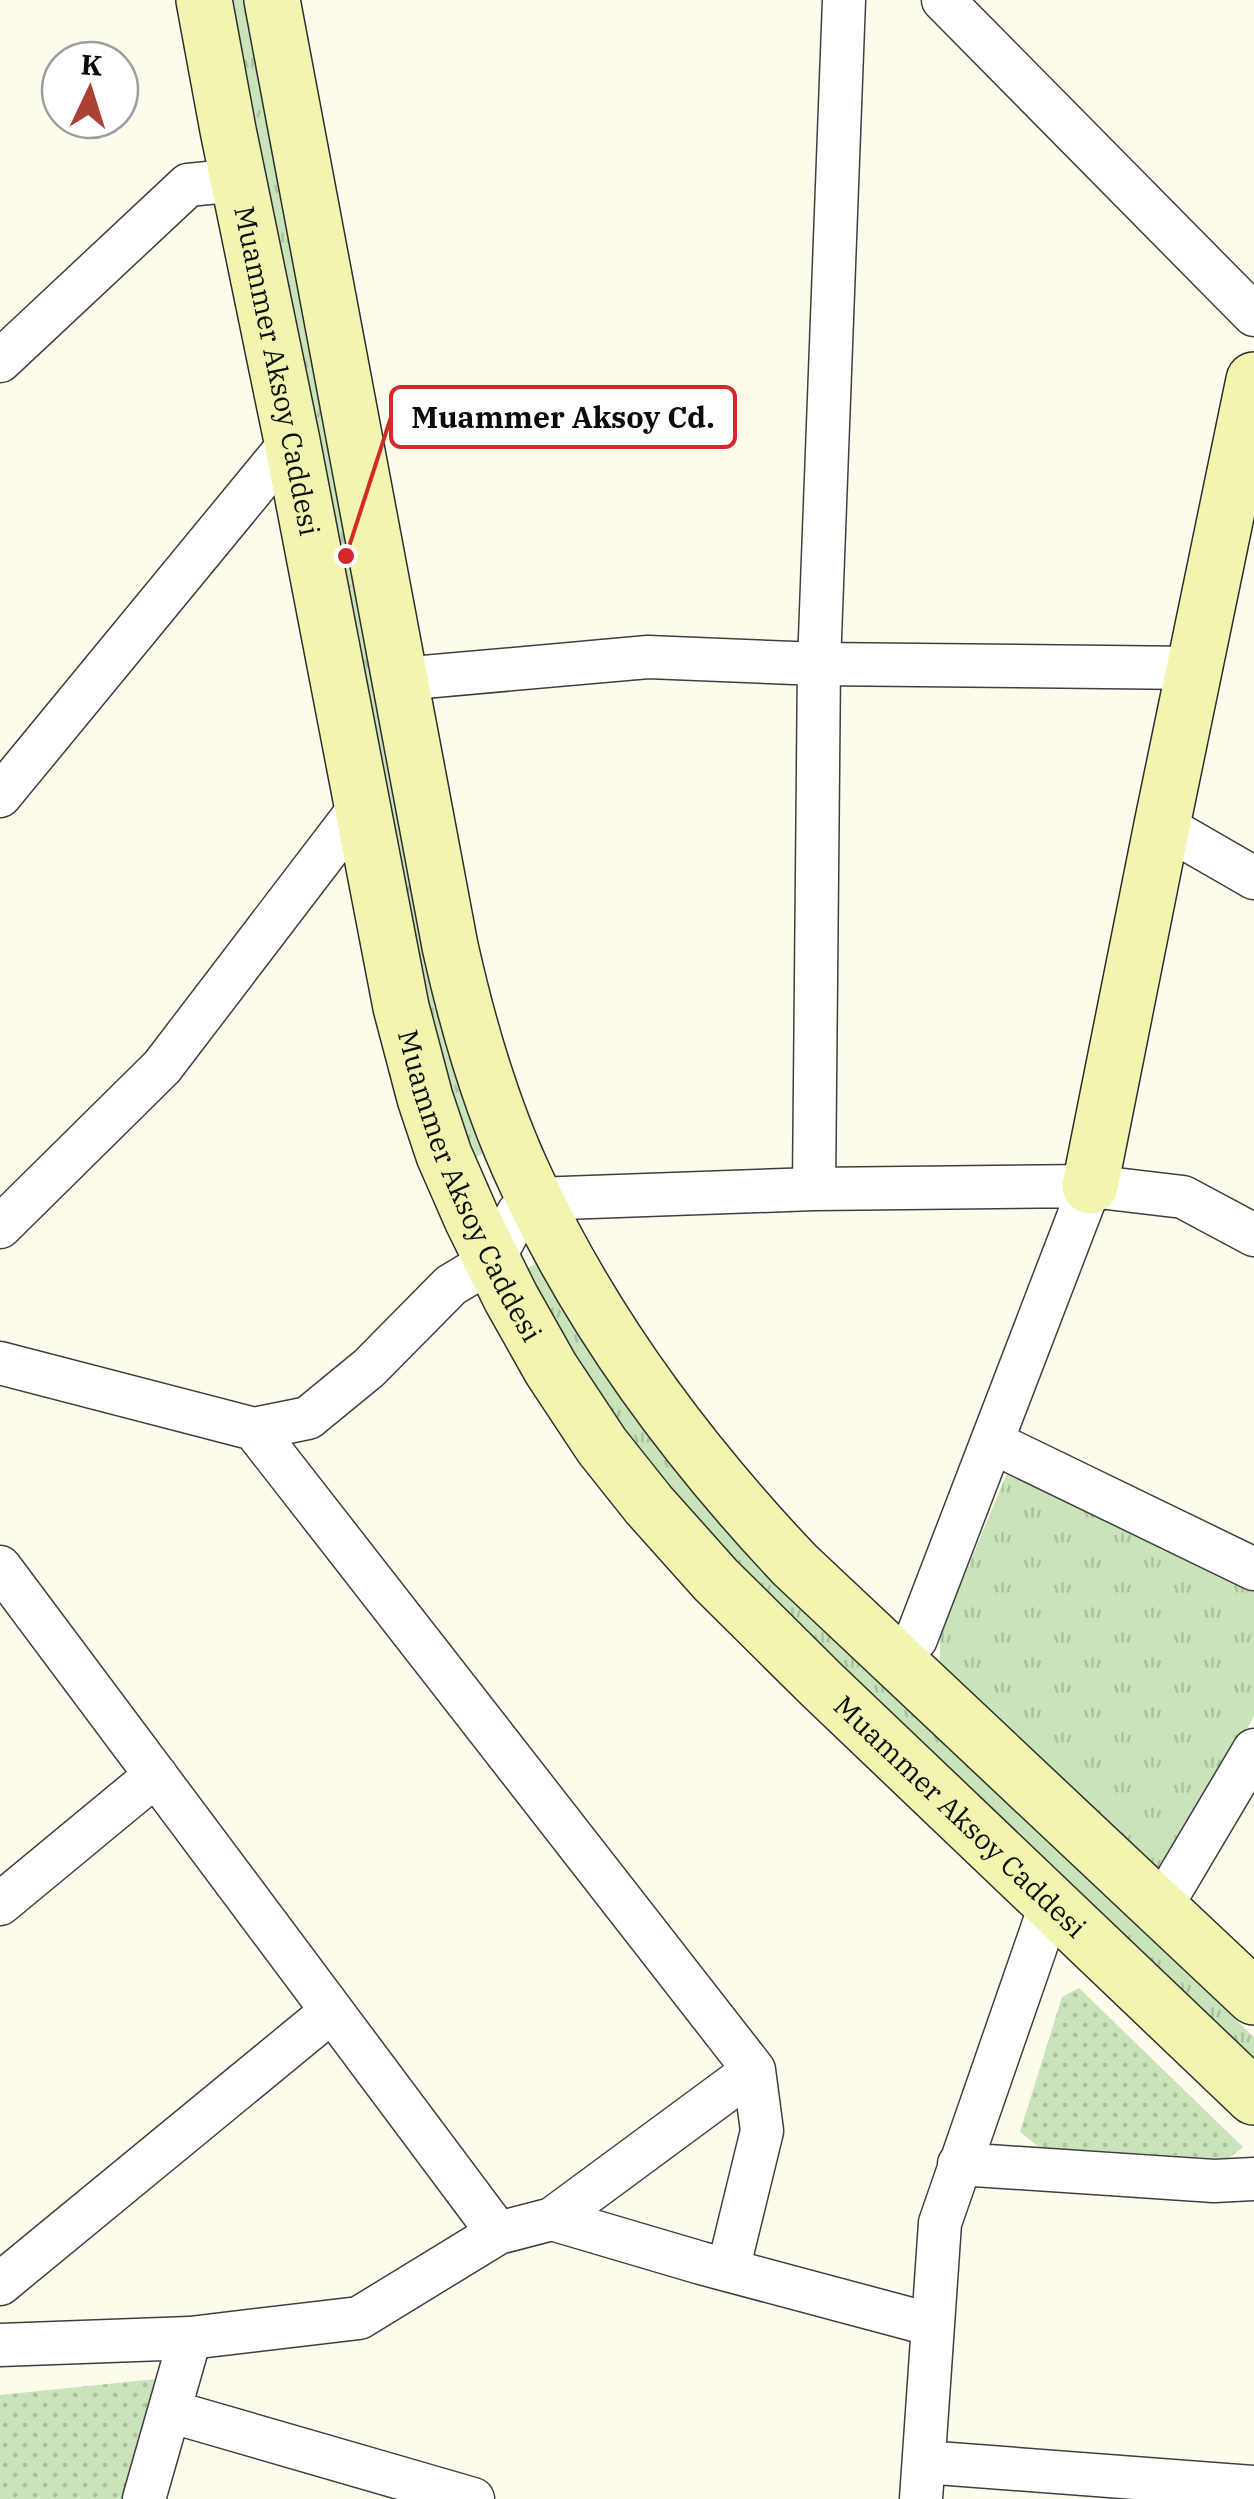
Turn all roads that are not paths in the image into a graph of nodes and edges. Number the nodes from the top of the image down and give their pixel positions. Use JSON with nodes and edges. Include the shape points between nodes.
{"nodes":[{"id":1,"x":204,"y":0,"type":"edge"},
{"id":2,"x":272,"y":0,"type":"edge"},
{"id":3,"x":844,"y":0,"type":"edge"},
{"id":4,"x":943,"y":0,"type":"edge"},
{"id":5,"x":238,"y":180,"type":"junction"},
{"id":6,"x":1254,"y":315,"type":"edge"},
{"id":7,"x":2,"y":352,"type":"edge"},
{"id":8,"x":1251,"y":415,"type":"edge"},
{"id":9,"x":292,"y":441,"type":"junction"},
{"id":10,"x":820,"y":664,"type":"junction"},
{"id":11,"x":1194,"y":668,"type":"junction"},
{"id":12,"x":401,"y":679,"type":"junction"},
{"id":13,"x":0,"y":796,"type":"edge"},
{"id":14,"x":362,"y":805,"type":"junction"},
{"id":15,"x":1162,"y":825,"type":"junction"},
{"id":16,"x":1254,"y":878,"type":"edge"},
{"id":17,"x":1090,"y":1186,"type":"junction"},
{"id":18,"x":814,"y":1190,"type":"junction"},
{"id":19,"x":535,"y":1199,"type":"junction"},
{"id":20,"x":0,"y":1227,"type":"edge"},
{"id":21,"x":1254,"y":1235,"type":"edge"},
{"id":22,"x":493,"y":1260,"type":"junction"},
{"id":23,"x":0,"y":1363,"type":"edge"},
{"id":24,"x":254,"y":1429,"type":"junction"},
{"id":25,"x":992,"y":1442,"type":"junction"},
{"id":26,"x":0,"y":1567,"type":"edge"},
{"id":27,"x":1254,"y":1569,"type":"edge"},
{"id":28,"x":891,"y":1655,"type":"junction"},
{"id":29,"x":1254,"y":1750,"type":"edge"},
{"id":30,"x":156,"y":1775,"type":"junction"},
{"id":31,"x":1051,"y":1903,"type":"junction"},
{"id":32,"x":0,"y":1904,"type":"edge"},
{"id":33,"x":1161,"y":1907,"type":"junction"},
{"id":34,"x":1254,"y":1996,"type":"edge"},
{"id":35,"x":332,"y":2012,"type":"junction"},
{"id":36,"x":754,"y":2070,"type":"junction"},
{"id":37,"x":1254,"y":2097,"type":"edge"},
{"id":38,"x":959,"y":2164,"type":"junction"},
{"id":39,"x":1254,"y":2179,"type":"edge"},
{"id":40,"x":552,"y":2219,"type":"junction"},
{"id":41,"x":498,"y":2233,"type":"junction"},
{"id":42,"x":728,"y":2270,"type":"junction"},
{"id":43,"x":0,"y":2284,"type":"edge"},
{"id":44,"x":933,"y":2325,"type":"junction"},
{"id":45,"x":190,"y":2338,"type":"junction"},
{"id":46,"x":0,"y":2345,"type":"edge"},
{"id":47,"x":169,"y":2411,"type":"junction"},
{"id":48,"x":922,"y":2480,"type":"edge"},
{"id":49,"x":1254,"y":2487,"type":"edge"},
{"id":50,"x":144,"y":2499,"type":"edge"},
{"id":51,"x":473,"y":2499,"type":"edge"}],
"edges":[{"from":1,"to":5,"type":"main road","name":"Muammer Aksoy Caddesi"},
{"from":2,"to":12,"type":"main road"},
{"from":3,"to":10,"type":"street"},
{"from":4,"to":6,"type":"street"},
{"from":5,"to":7,"type":"street","via":[[188,185]]},
{"from":5,"to":9,"type":"main road","name":"Muammer Aksoy Caddesi"},
{"from":8,"to":11,"type":"main road"},
{"from":9,"to":13,"type":"street"},
{"from":9,"to":14,"type":"main road","name":"Muammer Aksoy Caddesi"},
{"from":10,"to":11,"type":"street"},
{"from":10,"to":12,"type":"street","via":[[648,656]]},
{"from":10,"to":18,"type":"street"},
{"from":11,"to":15,"type":"main road"},
{"from":12,"to":19,"type":"main road","via":[[462,1002]]},
{"from":14,"to":20,"type":"street","via":[[162,1068]]},
{"from":14,"to":22,"type":"main road","name":"Muammer Aksoy Caddesi","via":[[425,1098]]},
{"from":15,"to":16,"type":"street"},
{"from":15,"to":17,"type":"main road"},
{"from":17,"to":18,"type":"street"},
{"from":17,"to":21,"type":"street","via":[[1183,1198]]},
{"from":17,"to":25,"type":"street"},
{"from":18,"to":19,"type":"street"},
{"from":19,"to":22,"type":"street","via":[[518,1213]]},
{"from":19,"to":28,"type":"main road","via":[[600,1317],[701,1459],[795,1566]]},
{"from":22,"to":24,"type":"street","via":[[451,1285],[308,1418]]},
{"from":22,"to":31,"type":"main road","name":"Muammer Aksoy Caddesi","via":[[551,1368],[660,1518]]},
{"from":23,"to":24,"type":"street"},
{"from":24,"to":36,"type":"street"},
{"from":25,"to":27,"type":"street"},
{"from":25,"to":28,"type":"street","via":[[916,1639]]},
{"from":26,"to":30,"type":"street"},
{"from":28,"to":33,"type":"main road"},
{"from":29,"to":33,"type":"street"},
{"from":30,"to":32,"type":"street"},
{"from":30,"to":35,"type":"street"},
{"from":31,"to":37,"type":"main road","name":"Muammer Aksoy Caddesi"},
{"from":31,"to":38,"type":"street"},
{"from":33,"to":34,"type":"main road"},
{"from":35,"to":41,"type":"street"},
{"from":35,"to":43,"type":"street"},
{"from":36,"to":40,"type":"street"},
{"from":36,"to":42,"type":"street","via":[[762,2131]]},
{"from":38,"to":39,"type":"street","via":[[1214,2182]]},
{"from":38,"to":44,"type":"street","via":[[940,2223]]},
{"from":40,"to":41,"type":"street"},
{"from":40,"to":42,"type":"street"},
{"from":41,"to":45,"type":"street","via":[[359,2318]]},
{"from":42,"to":44,"type":"street"},
{"from":44,"to":48,"type":"street"},
{"from":45,"to":46,"type":"street"},
{"from":45,"to":47,"type":"street"},
{"from":47,"to":50,"type":"street"},
{"from":47,"to":51,"type":"street"},
{"from":48,"to":49,"type":"street"}]}
